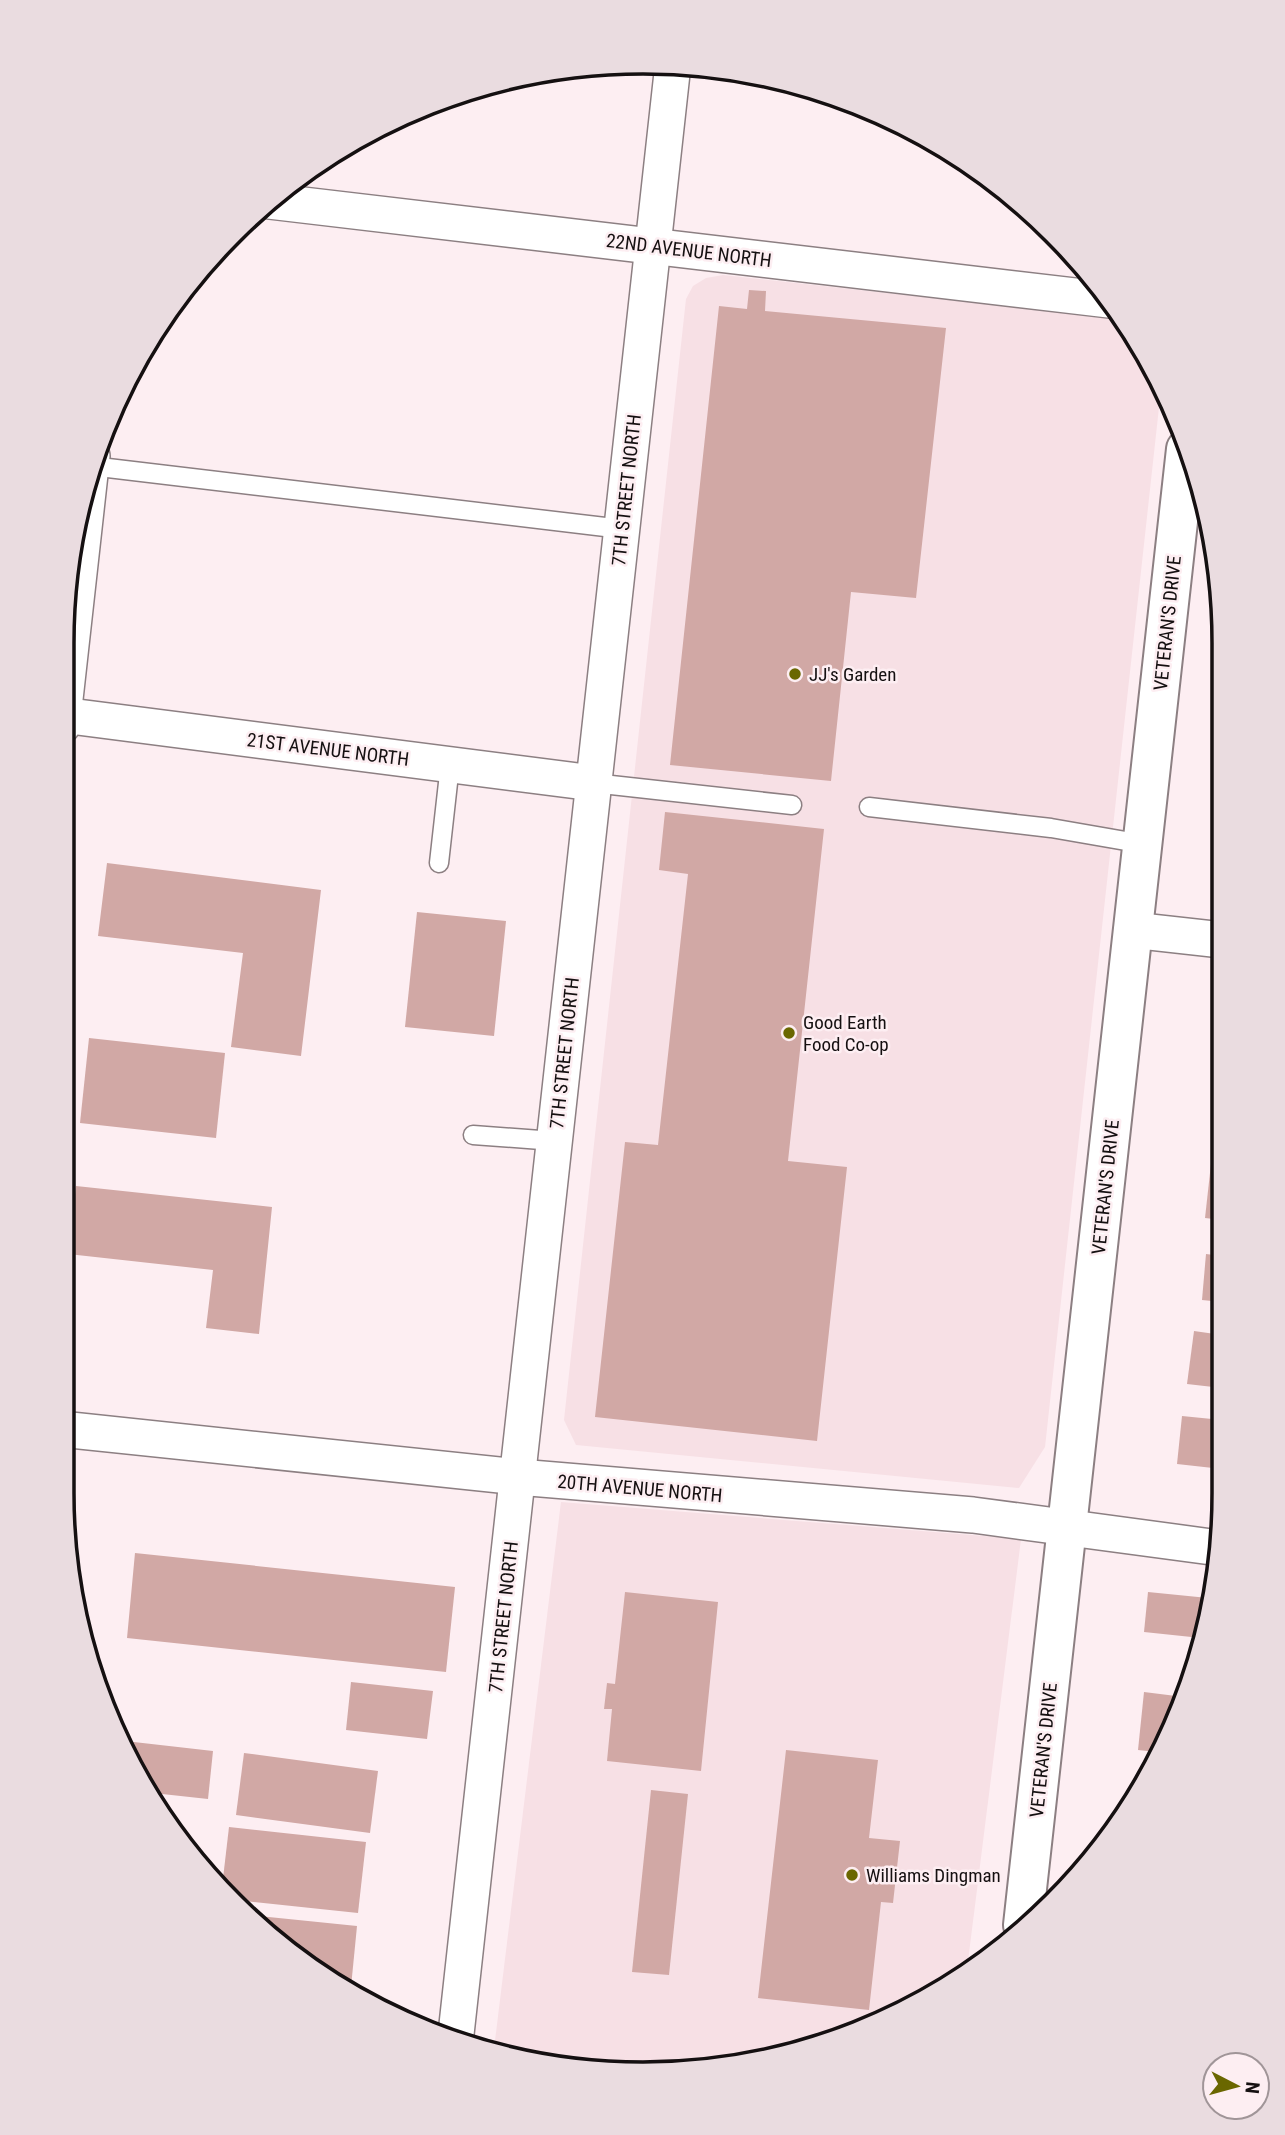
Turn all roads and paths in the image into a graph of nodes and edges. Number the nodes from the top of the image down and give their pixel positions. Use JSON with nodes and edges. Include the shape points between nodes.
{"nodes":[{"id":1,"x":673,"y":75,"type":"edge"},
{"id":2,"x":282,"y":203,"type":"edge"},
{"id":3,"x":653,"y":246,"type":"junction"},
{"id":4,"x":1096,"y":298,"type":"edge"},
{"id":5,"x":102,"y":467,"type":"edge"},
{"id":6,"x":1184,"y":469,"type":"edge"},
{"id":7,"x":622,"y":528,"type":"junction"},
{"id":8,"x":83,"y":535,"type":"edge"},
{"id":9,"x":75,"y":612,"type":"edge"},
{"id":10,"x":74,"y":720,"type":"edge"},
{"id":11,"x":450,"y":765,"type":"junction"},
{"id":12,"x":593,"y":783,"type":"junction"},
{"id":13,"x":792,"y":805,"type":"dead end"},
{"id":14,"x":869,"y":807,"type":"dead end"},
{"id":15,"x":1143,"y":844,"type":"junction"},
{"id":16,"x":439,"y":863,"type":"dead end"},
{"id":17,"x":1132,"y":930,"type":"junction"},
{"id":18,"x":1212,"y":939,"type":"edge"},
{"id":19,"x":473,"y":1135,"type":"dead end"},
{"id":20,"x":554,"y":1142,"type":"junction"},
{"id":21,"x":74,"y":1430,"type":"edge"},
{"id":22,"x":518,"y":1477,"type":"junction"},
{"id":23,"x":1068,"y":1527,"type":"junction"},
{"id":24,"x":1209,"y":1547,"type":"edge"},
{"id":25,"x":1024,"y":1914,"type":"edge"},
{"id":26,"x":457,"y":2030,"type":"edge"}],
"edges":[{"from":1,"to":3,"type":"street","name":"7TH STREET NORTH"},
{"from":2,"to":3,"type":"street","name":"22ND AVENUE NORTH"},
{"from":3,"to":4,"type":"street","name":"22ND AVENUE NORTH"},
{"from":3,"to":7,"type":"street","name":"7TH STREET NORTH"},
{"from":5,"to":7,"type":"lane"},
{"from":6,"to":15,"type":"street","name":"VETERAN'S DRIVE"},
{"from":7,"to":12,"type":"street","name":"7TH STREET NORTH"},
{"from":8,"to":9,"type":"street"},
{"from":10,"to":11,"type":"street","name":"21ST AVENUE NORTH"},
{"from":11,"to":12,"type":"street","name":"21ST AVENUE NORTH"},
{"from":11,"to":16,"type":"lane"},
{"from":12,"to":13,"type":"lane"},
{"from":12,"to":20,"type":"street","name":"7TH STREET NORTH"},
{"from":14,"to":15,"type":"lane","via":[[1051,828]]},
{"from":15,"to":17,"type":"street","name":"VETERAN'S DRIVE"},
{"from":17,"to":18,"type":"street"},
{"from":17,"to":23,"type":"street","name":"VETERAN'S DRIVE"},
{"from":19,"to":20,"type":"lane"},
{"from":20,"to":22,"type":"street","name":"7TH STREET NORTH"},
{"from":21,"to":22,"type":"street","name":"20TH AVENUE NORTH"},
{"from":22,"to":23,"type":"street","name":"20TH AVENUE NORTH"},
{"from":22,"to":26,"type":"street","name":"7TH STREET NORTH"},
{"from":23,"to":24,"type":"street","name":"20TH AVENUE NORTH"},
{"from":23,"to":25,"type":"street","name":"VETERAN'S DRIVE"}]}
